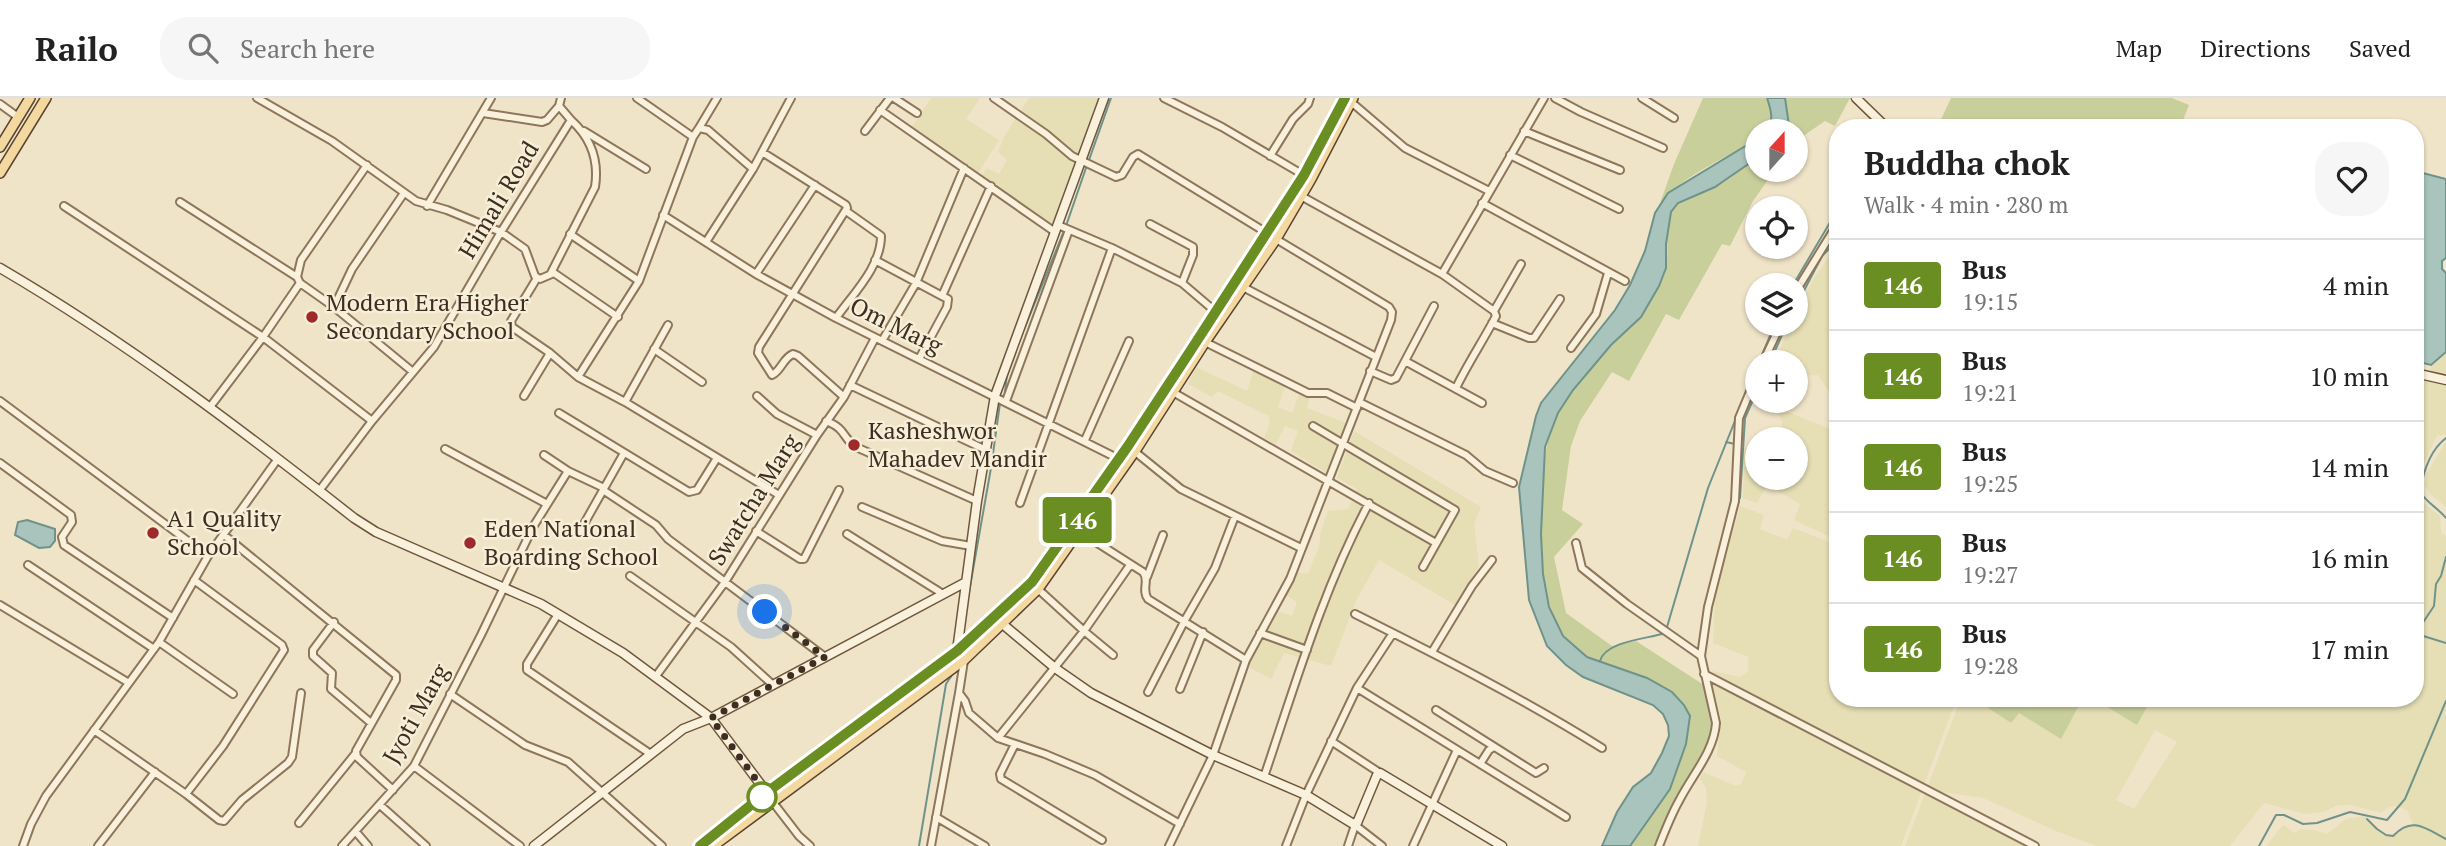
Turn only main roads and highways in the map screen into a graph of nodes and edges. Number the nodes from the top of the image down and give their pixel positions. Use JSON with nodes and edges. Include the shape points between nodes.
{"nodes":[{"id":1,"x":30,"y":98,"type":"edge"},
{"id":2,"x":46,"y":98,"type":"edge"},
{"id":3,"x":1348,"y":99,"type":"edge"},
{"id":4,"x":0,"y":147,"type":"edge"},
{"id":5,"x":0,"y":173,"type":"edge"},
{"id":6,"x":1307,"y":177,"type":"junction"},
{"id":7,"x":1170,"y":391,"type":"junction"},
{"id":8,"x":1132,"y":449,"type":"junction"},
{"id":9,"x":1075,"y":529,"type":"junction"},
{"id":10,"x":997,"y":620,"type":"junction"},
{"id":11,"x":769,"y":797,"type":"junction"},
{"id":12,"x":700,"y":846,"type":"edge"},
{"id":13,"x":713,"y":846,"type":"edge"}],
"edges":[{"from":1,"to":4,"type":"main road"},
{"from":2,"to":5,"type":"main road"},
{"from":3,"to":6,"type":"main road"},
{"from":6,"to":7,"type":"main road","via":[[1216,312]]},
{"from":6,"to":7,"type":"main road","via":[[1276,239]]},
{"from":7,"to":8,"type":"main road"},
{"from":8,"to":9,"type":"main road"},
{"from":8,"to":9,"type":"main road","via":[[1119,459]]},
{"from":9,"to":10,"type":"main road"},
{"from":9,"to":10,"type":"main road","via":[[1038,589]]},
{"from":10,"to":11,"type":"main road"},
{"from":10,"to":11,"type":"main road","via":[[964,660]]},
{"from":11,"to":12,"type":"main road"},
{"from":11,"to":13,"type":"main road"}]}
